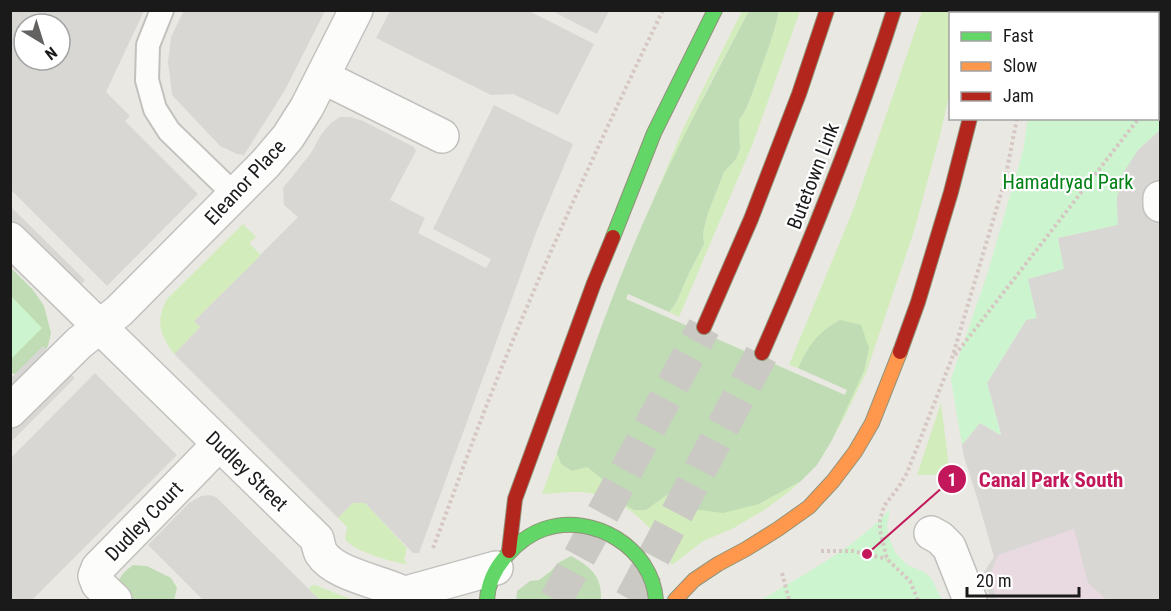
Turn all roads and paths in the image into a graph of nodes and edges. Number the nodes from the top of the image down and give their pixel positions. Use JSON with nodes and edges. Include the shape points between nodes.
{"nodes":[{"id":1,"x":162,"y":10,"type":"edge"},
{"id":2,"x":356,"y":10,"type":"edge"},
{"id":3,"x":663,"y":10,"type":"edge"},
{"id":4,"x":715,"y":10,"type":"edge"},
{"id":5,"x":827,"y":10,"type":"edge"},
{"id":6,"x":894,"y":10,"type":"edge"},
{"id":7,"x":323,"y":77,"type":"junction"},
{"id":8,"x":969,"y":120,"type":"edge"},
{"id":9,"x":1017,"y":120,"type":"edge"},
{"id":10,"x":1137,"y":120,"type":"edge"},
{"id":11,"x":442,"y":136,"type":"dead end"},
{"id":12,"x":235,"y":195,"type":"junction"},
{"id":13,"x":1161,"y":198,"type":"edge"},
{"id":14,"x":1161,"y":206,"type":"edge"},
{"id":15,"x":10,"y":239,"type":"edge"},
{"id":16,"x":99,"y":327,"type":"junction"},
{"id":17,"x":704,"y":327,"type":"tunnel mouth"},
{"id":18,"x":762,"y":353,"type":"tunnel mouth"},
{"id":19,"x":952,"y":358,"type":"junction"},
{"id":20,"x":10,"y":411,"type":"edge"},
{"id":21,"x":219,"y":444,"type":"junction"},
{"id":22,"x":931,"y":533,"type":"dead end"},
{"id":23,"x":433,"y":550,"type":"dead end"},
{"id":24,"x":821,"y":551,"type":"dead end"},
{"id":25,"x":887,"y":559,"type":"junction"},
{"id":26,"x":503,"y":560,"type":"junction"},
{"id":27,"x":782,"y":573,"type":"dead end"},
{"id":28,"x":411,"y":597,"type":"edge"},
{"id":29,"x":115,"y":600,"type":"edge"},
{"id":30,"x":487,"y":600,"type":"edge"},
{"id":31,"x":656,"y":600,"type":"edge"},
{"id":32,"x":675,"y":600,"type":"edge"},
{"id":33,"x":789,"y":600,"type":"edge"},
{"id":34,"x":918,"y":600,"type":"edge"},
{"id":35,"x":970,"y":600,"type":"edge"}],
"edges":[{"from":1,"to":12,"type":"lane","via":[[148,45],[147,80],[155,109],[169,130]]},
{"from":2,"to":7,"type":"street","name":"Eleanor Place"},
{"from":3,"to":23,"type":"path","via":[[524,315]]},
{"from":4,"to":26,"type":"main road","via":[[654,133],[594,283],[515,499]]},
{"from":5,"to":17,"type":"main road","via":[[755,208]]},
{"from":6,"to":18,"type":"main road","name":"Butetown Link","via":[[821,212]]},
{"from":7,"to":11,"type":"street"},
{"from":7,"to":12,"type":"street","name":"Eleanor Place","via":[[288,136]]},
{"from":8,"to":32,"type":"main road","via":[[918,302],[872,423],[855,452],[809,507],[694,580]]},
{"from":9,"to":19,"type":"path","via":[[1005,180]]},
{"from":10,"to":19,"type":"path"},
{"from":12,"to":16,"type":"street","name":"Eleanor Place"},
{"from":13,"to":14,"type":"street"},
{"from":15,"to":16,"type":"street","name":"Dudley Street"},
{"from":16,"to":20,"type":"street","name":"Eleanor Place"},
{"from":16,"to":21,"type":"street","name":"Dudley Street"},
{"from":19,"to":25,"type":"path","via":[[907,473],[884,506],[880,530]]},
{"from":21,"to":28,"type":"street","name":"Dudley Street","via":[[316,539],[321,552],[333,564]]},
{"from":21,"to":29,"type":"street","name":"Dudley Court","via":[[98,568],[98,584]]},
{"from":22,"to":35,"type":"street","via":[[949,547]]},
{"from":24,"to":25,"type":"path","via":[[854,551]]},
{"from":25,"to":34,"type":"path","via":[[910,580]]},
{"from":26,"to":28,"type":"street","name":"Dudley Street"},
{"from":26,"to":30,"type":"main road"},
{"from":26,"to":31,"type":"main road","via":[[529,535],[554,526],[580,524],[606,531],[628,546],[646,567]]},
{"from":27,"to":33,"type":"path"}]}
